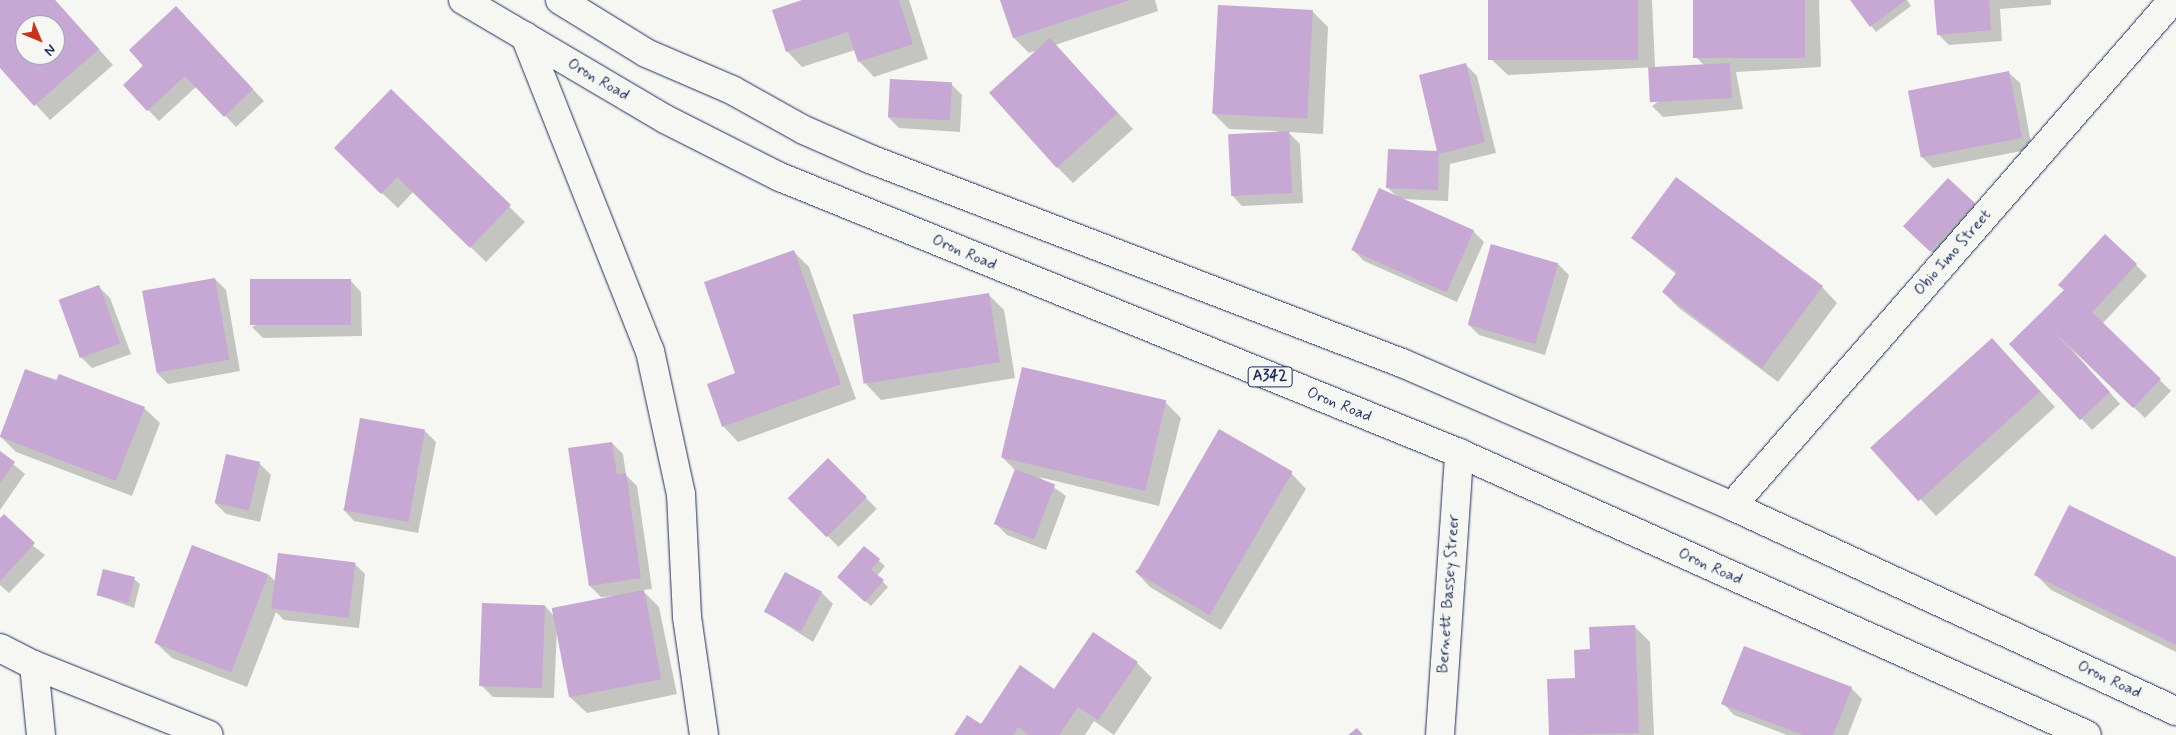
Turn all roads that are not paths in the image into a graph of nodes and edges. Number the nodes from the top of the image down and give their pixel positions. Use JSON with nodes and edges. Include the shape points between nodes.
{"nodes":[{"id":1,"x":463,"y":0,"type":"edge"},
{"id":2,"x":560,"y":0,"type":"edge"},
{"id":3,"x":2173,"y":0,"type":"edge"},
{"id":4,"x":525,"y":36,"type":"junction"},
{"id":5,"x":1459,"y":453,"type":"junction"},
{"id":6,"x":1732,"y":506,"type":"junction"},
{"id":7,"x":0,"y":648,"type":"edge"},
{"id":8,"x":34,"y":665,"type":"junction"},
{"id":9,"x":2176,"y":711,"type":"edge"},
{"id":10,"x":41,"y":735,"type":"edge"},
{"id":11,"x":209,"y":735,"type":"edge"},
{"id":12,"x":704,"y":735,"type":"edge"},
{"id":13,"x":1440,"y":735,"type":"edge"},
{"id":14,"x":2087,"y":735,"type":"edge"}],
"edges":[{"from":1,"to":4,"type":"main road","name":"Oron Road","number":"A342"},
{"from":2,"to":6,"type":"main road","name":"Oron Road","via":[[646,53],[732,90],[804,130],[870,159],[1402,363]]},
{"from":3,"to":6,"type":"main road","name":"Obio Imo Street"},
{"from":4,"to":5,"type":"main road","name":"Oron Road","number":"A342","via":[[665,120],[780,177]]},
{"from":4,"to":12,"type":"main road","via":[[650,351],[681,494],[687,617]]},
{"from":5,"to":13,"type":"main road","name":"Bernett Bassey Streer"},
{"from":5,"to":14,"type":"main road","name":"Oron Road","number":"A342"},
{"from":6,"to":9,"type":"main road","name":"Oron Road"},
{"from":7,"to":8,"type":"main road"},
{"from":8,"to":10,"type":"main road"},
{"from":8,"to":11,"type":"main road"}]}
